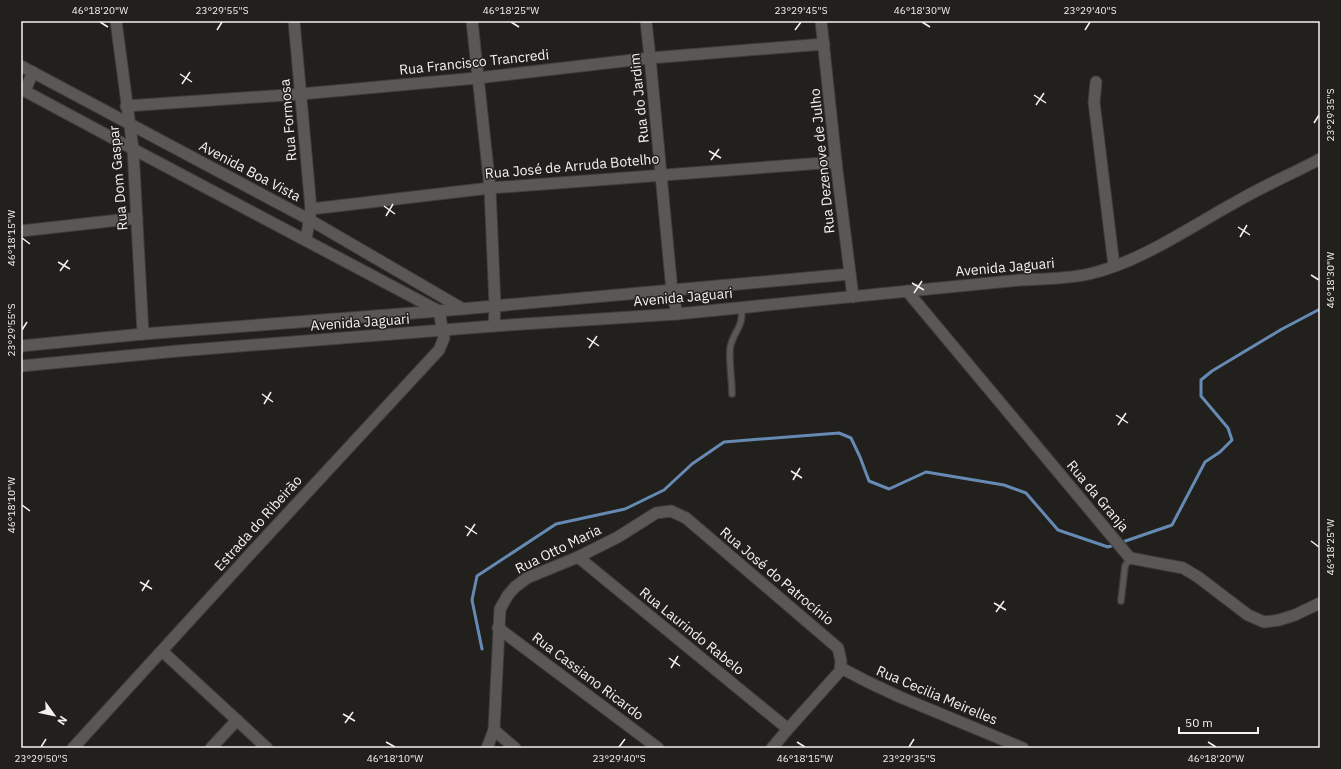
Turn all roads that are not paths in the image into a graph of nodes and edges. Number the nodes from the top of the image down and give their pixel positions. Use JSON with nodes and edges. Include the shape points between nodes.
{"nodes":[{"id":1,"x":116,"y":21,"type":"edge"},
{"id":2,"x":294,"y":21,"type":"edge"},
{"id":3,"x":472,"y":21,"type":"edge"},
{"id":4,"x":646,"y":21,"type":"edge"},
{"id":5,"x":821,"y":21,"type":"edge"},
{"id":6,"x":824,"y":44,"type":"junction"},
{"id":7,"x":650,"y":58,"type":"junction"},
{"id":8,"x":21,"y":66,"type":"edge"},
{"id":9,"x":33,"y":72,"type":"junction"},
{"id":10,"x":478,"y":78,"type":"junction"},
{"id":11,"x":1096,"y":82,"type":"dead end"},
{"id":12,"x":23,"y":90,"type":"edge"},
{"id":13,"x":301,"y":94,"type":"junction"},
{"id":14,"x":126,"y":106,"type":"junction"},
{"id":15,"x":130,"y":124,"type":"junction"},
{"id":16,"x":133,"y":149,"type":"junction"},
{"id":17,"x":1320,"y":159,"type":"edge"},
{"id":18,"x":836,"y":162,"type":"junction"},
{"id":19,"x":662,"y":174,"type":"junction"},
{"id":20,"x":490,"y":188,"type":"junction"},
{"id":21,"x":312,"y":208,"type":"junction"},
{"id":22,"x":137,"y":218,"type":"junction"},
{"id":23,"x":310,"y":220,"type":"junction"},
{"id":24,"x":21,"y":231,"type":"edge"},
{"id":25,"x":306,"y":240,"type":"junction"},
{"id":26,"x":1114,"y":266,"type":"junction"},
{"id":27,"x":850,"y":274,"type":"junction"},
{"id":28,"x":672,"y":291,"type":"junction"},
{"id":29,"x":907,"y":291,"type":"junction"},
{"id":30,"x":853,"y":297,"type":"junction"},
{"id":31,"x":495,"y":306,"type":"junction"},
{"id":32,"x":741,"y":307,"type":"junction"},
{"id":33,"x":462,"y":309,"type":"junction"},
{"id":34,"x":439,"y":311,"type":"junction"},
{"id":35,"x":676,"y":314,"type":"junction"},
{"id":36,"x":494,"y":326,"type":"junction"},
{"id":37,"x":443,"y":331,"type":"junction"},
{"id":38,"x":142,"y":334,"type":"junction"},
{"id":39,"x":21,"y":346,"type":"edge"},
{"id":40,"x":21,"y":366,"type":"edge"},
{"id":41,"x":732,"y":394,"type":"dead end"},
{"id":42,"x":677,"y":513,"type":"joint"},
{"id":43,"x":1129,"y":556,"type":"junction"},
{"id":44,"x":578,"y":558,"type":"junction"},
{"id":45,"x":1121,"y":601,"type":"dead end"},
{"id":46,"x":1320,"y":603,"type":"edge"},
{"id":47,"x":498,"y":628,"type":"junction"},
{"id":48,"x":162,"y":651,"type":"junction"},
{"id":49,"x":840,"y":670,"type":"junction"},
{"id":50,"x":237,"y":720,"type":"junction"},
{"id":51,"x":788,"y":729,"type":"junction"},
{"id":52,"x":494,"y":730,"type":"junction"},
{"id":53,"x":73,"y":748,"type":"edge"},
{"id":54,"x":211,"y":748,"type":"edge"},
{"id":55,"x":266,"y":748,"type":"edge"},
{"id":56,"x":487,"y":748,"type":"edge"},
{"id":57,"x":515,"y":748,"type":"edge"},
{"id":58,"x":658,"y":748,"type":"edge"},
{"id":59,"x":772,"y":748,"type":"edge"},
{"id":60,"x":1023,"y":748,"type":"edge"}],
"edges":[{"from":1,"to":14,"type":"street","name":"Rua Dom Gaspar"},
{"from":2,"to":13,"type":"street","name":"Rua Formosa"},
{"from":3,"to":10,"type":"street"},
{"from":4,"to":7,"type":"street","name":"Rua do Jardim"},
{"from":5,"to":6,"type":"street","name":"Rua Dezenove de Julho"},
{"from":6,"to":7,"type":"street","name":"Rua Francisco Trancredi"},
{"from":6,"to":18,"type":"street","name":"Rua Dezenove de Julho"},
{"from":7,"to":10,"type":"street","name":"Rua Francisco Trancredi"},
{"from":7,"to":19,"type":"street","name":"Rua do Jardim"},
{"from":8,"to":9,"type":"street","name":"Avenida Boa Vista"},
{"from":9,"to":12,"type":"street"},
{"from":9,"to":15,"type":"street","name":"Avenida Boa Vista"},
{"from":10,"to":13,"type":"street","name":"Rua Francisco Trancredi"},
{"from":10,"to":20,"type":"street"},
{"from":11,"to":26,"type":"street","via":[[1094,102]]},
{"from":12,"to":16,"type":"street"},
{"from":13,"to":14,"type":"street","name":"Rua Francisco Trancredi"},
{"from":13,"to":21,"type":"street","name":"Rua Formosa"},
{"from":14,"to":15,"type":"street","name":"Rua Dom Gaspar"},
{"from":15,"to":16,"type":"street","name":"Rua Dom Gaspar"},
{"from":15,"to":23,"type":"street","name":"Avenida Boa Vista"},
{"from":16,"to":22,"type":"street","name":"Rua Dom Gaspar"},
{"from":16,"to":25,"type":"street"},
{"from":17,"to":26,"type":"street","name":"Avenida Jaguari","via":[[1238,200],[1146,252]]},
{"from":18,"to":19,"type":"street","name":"Rua José de Arruda Botelho"},
{"from":18,"to":27,"type":"street","name":"Rua Dezenove de Julho"},
{"from":19,"to":20,"type":"street","name":"Rua José de Arruda Botelho"},
{"from":19,"to":28,"type":"street","name":"Rua do Jardim"},
{"from":20,"to":21,"type":"street","name":"Rua José de Arruda Botelho"},
{"from":20,"to":31,"type":"street"},
{"from":21,"to":23,"type":"street","name":"Rua Formosa"},
{"from":22,"to":24,"type":"street"},
{"from":22,"to":38,"type":"street","name":"Rua Dom Gaspar"},
{"from":23,"to":25,"type":"street","name":"Rua Formosa"},
{"from":23,"to":33,"type":"street","name":"Avenida Boa Vista"},
{"from":25,"to":34,"type":"street"},
{"from":26,"to":29,"type":"street","name":"Avenida Jaguari","via":[[1089,274]]},
{"from":27,"to":28,"type":"street","name":"Avenida Jaguari"},
{"from":27,"to":30,"type":"street","name":"Rua Dezenove de Julho"},
{"from":28,"to":31,"type":"street","name":"Avenida Jaguari"},
{"from":28,"to":35,"type":"street","name":"Rua do Jardim"},
{"from":29,"to":30,"type":"street","name":"Avenida Jaguari"},
{"from":29,"to":43,"type":"street","name":"Rua da Granja"},
{"from":30,"to":32,"type":"street","name":"Avenida Jaguari"},
{"from":31,"to":33,"type":"street","name":"Avenida Jaguari"},
{"from":31,"to":36,"type":"street"},
{"from":32,"to":35,"type":"street","name":"Avenida Jaguari"},
{"from":32,"to":41,"type":"lane","via":[[741,325],[730,349]]},
{"from":33,"to":34,"type":"street","name":"Avenida Jaguari"},
{"from":34,"to":37,"type":"street","name":"Estrada do Ribeirão"},
{"from":34,"to":38,"type":"street","name":"Avenida Jaguari"},
{"from":35,"to":36,"type":"street","name":"Avenida Jaguari"},
{"from":36,"to":37,"type":"street","name":"Avenida Jaguari"},
{"from":37,"to":40,"type":"street","name":"Avenida Jaguari"},
{"from":37,"to":48,"type":"street","name":"Estrada do Ribeirão","via":[[444,338],[439,350]]},
{"from":38,"to":39,"type":"street","name":"Avenida Jaguari"},
{"from":42,"to":44,"type":"street","name":"Rua Otto Maria","via":[[656,512],[618,537]]},
{"from":42,"to":49,"type":"street","name":"Rua José do Patrocínio","via":[[838,648],[841,656]]},
{"from":43,"to":45,"type":"lane","via":[[1125,566]]},
{"from":43,"to":46,"type":"street","via":[[1183,568],[1198,576],[1248,615],[1264,622],[1296,615]]},
{"from":44,"to":47,"type":"street","name":"Rua Otto Maria","via":[[527,578],[515,587],[500,609]]},
{"from":44,"to":51,"type":"street","name":"Rua Laurindo Rabelo"},
{"from":47,"to":52,"type":"street","name":"Rua Otto Maria"},
{"from":47,"to":58,"type":"street","name":"Rua Cassiano Ricardo"},
{"from":48,"to":50,"type":"street"},
{"from":48,"to":53,"type":"street","name":"Estrada do Ribeirão"},
{"from":49,"to":51,"type":"street"},
{"from":49,"to":60,"type":"street","name":"Rua Cecilia Meirelles"},
{"from":50,"to":54,"type":"street"},
{"from":50,"to":55,"type":"street"},
{"from":51,"to":59,"type":"street"},
{"from":52,"to":56,"type":"street","name":"Rua Otto Maria"},
{"from":52,"to":57,"type":"street"}]}
